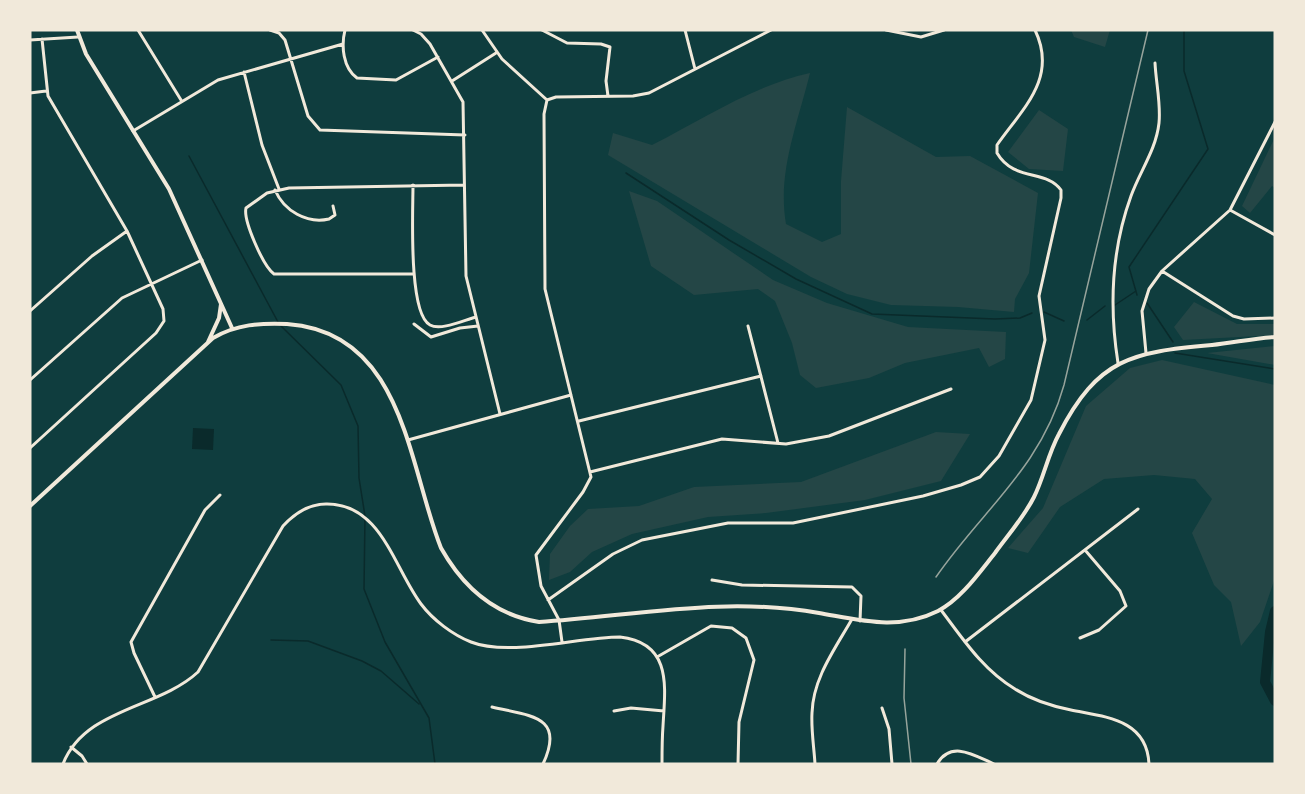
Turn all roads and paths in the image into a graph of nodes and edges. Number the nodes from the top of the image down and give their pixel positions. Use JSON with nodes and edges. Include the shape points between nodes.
{"nodes":[{"id":1,"x":77,"y":30,"type":"edge"},
{"id":2,"x":138,"y":30,"type":"edge"},
{"id":3,"x":270,"y":30,"type":"edge"},
{"id":4,"x":345,"y":30,"type":"edge"},
{"id":5,"x":412,"y":30,"type":"edge"},
{"id":6,"x":482,"y":30,"type":"edge"},
{"id":7,"x":543,"y":30,"type":"edge"},
{"id":8,"x":685,"y":30,"type":"edge"},
{"id":9,"x":771,"y":30,"type":"edge"},
{"id":10,"x":886,"y":30,"type":"edge"},
{"id":11,"x":944,"y":30,"type":"edge"},
{"id":12,"x":1035,"y":30,"type":"edge"},
{"id":13,"x":78,"y":37,"type":"junction"},
{"id":14,"x":42,"y":39,"type":"junction"},
{"id":15,"x":30,"y":40,"type":"edge"},
{"id":16,"x":343,"y":44,"type":"junction"},
{"id":17,"x":496,"y":53,"type":"junction"},
{"id":18,"x":438,"y":57,"type":"junction"},
{"id":19,"x":292,"y":59,"type":"junction"},
{"id":20,"x":1155,"y":63,"type":"dead end"},
{"id":21,"x":696,"y":69,"type":"junction"},
{"id":22,"x":244,"y":72,"type":"junction"},
{"id":23,"x":452,"y":81,"type":"junction"},
{"id":24,"x":46,"y":91,"type":"junction"},
{"id":25,"x":30,"y":93,"type":"edge"},
{"id":26,"x":608,"y":96,"type":"junction"},
{"id":27,"x":181,"y":100,"type":"junction"},
{"id":28,"x":547,"y":100,"type":"junction"},
{"id":29,"x":1275,"y":122,"type":"edge"},
{"id":30,"x":133,"y":131,"type":"junction"},
{"id":31,"x":465,"y":135,"type":"junction"},
{"id":32,"x":412,"y":185,"type":"junction"},
{"id":33,"x":464,"y":185,"type":"junction"},
{"id":34,"x":277,"y":190,"type":"junction"},
{"id":35,"x":333,"y":206,"type":"dead end"},
{"id":36,"x":1230,"y":210,"type":"junction"},
{"id":37,"x":127,"y":231,"type":"junction"},
{"id":38,"x":1275,"y":235,"type":"edge"},
{"id":39,"x":202,"y":260,"type":"junction"},
{"id":40,"x":1162,"y":271,"type":"junction"},
{"id":41,"x":414,"y":274,"type":"junction"},
{"id":42,"x":151,"y":283,"type":"junction"},
{"id":43,"x":221,"y":303,"type":"junction"},
{"id":44,"x":30,"y":311,"type":"edge"},
{"id":45,"x":476,"y":317,"type":"junction"},
{"id":46,"x":1275,"y":318,"type":"edge"},
{"id":47,"x":414,"y":324,"type":"dead end"},
{"id":48,"x":478,"y":326,"type":"junction"},
{"id":49,"x":748,"y":326,"type":"dead end"},
{"id":50,"x":232,"y":328,"type":"junction"},
{"id":51,"x":1275,"y":338,"type":"edge"},
{"id":52,"x":207,"y":343,"type":"junction"},
{"id":53,"x":1146,"y":353,"type":"junction"},
{"id":54,"x":1118,"y":363,"type":"junction"},
{"id":55,"x":761,"y":376,"type":"junction"},
{"id":56,"x":30,"y":380,"type":"edge"},
{"id":57,"x":951,"y":389,"type":"dead end"},
{"id":58,"x":572,"y":395,"type":"junction"},
{"id":59,"x":500,"y":414,"type":"junction"},
{"id":60,"x":578,"y":422,"type":"junction"},
{"id":61,"x":408,"y":440,"type":"junction"},
{"id":62,"x":778,"y":443,"type":"junction"},
{"id":63,"x":30,"y":448,"type":"edge"},
{"id":64,"x":590,"y":472,"type":"junction"},
{"id":65,"x":220,"y":495,"type":"dead end"},
{"id":66,"x":30,"y":506,"type":"edge"},
{"id":67,"x":1138,"y":509,"type":"dead end"},
{"id":68,"x":1085,"y":550,"type":"junction"},
{"id":69,"x":712,"y":580,"type":"dead end"},
{"id":70,"x":548,"y":600,"type":"junction"},
{"id":71,"x":941,"y":610,"type":"junction"},
{"id":72,"x":852,"y":619,"type":"junction"},
{"id":73,"x":559,"y":620,"type":"junction"},
{"id":74,"x":860,"y":621,"type":"junction"},
{"id":75,"x":1080,"y":638,"type":"dead end"},
{"id":76,"x":562,"y":642,"type":"junction"},
{"id":77,"x":965,"y":642,"type":"junction"},
{"id":78,"x":657,"y":657,"type":"junction"},
{"id":79,"x":155,"y":697,"type":"junction"},
{"id":80,"x":492,"y":707,"type":"dead end"},
{"id":81,"x":882,"y":708,"type":"dead end"},
{"id":82,"x":614,"y":711,"type":"dead end"},
{"id":83,"x":664,"y":711,"type":"junction"},
{"id":84,"x":71,"y":747,"type":"junction"},
{"id":85,"x":63,"y":764,"type":"edge"},
{"id":86,"x":87,"y":764,"type":"edge"},
{"id":87,"x":543,"y":764,"type":"edge"},
{"id":88,"x":662,"y":764,"type":"edge"},
{"id":89,"x":738,"y":764,"type":"edge"},
{"id":90,"x":815,"y":764,"type":"edge"},
{"id":91,"x":892,"y":764,"type":"edge"},
{"id":92,"x":937,"y":764,"type":"edge"},
{"id":93,"x":994,"y":764,"type":"edge"},
{"id":94,"x":1149,"y":764,"type":"edge"}],
"edges":[{"from":1,"to":13,"type":"street"},
{"from":2,"to":27,"type":"street"},
{"from":3,"to":19,"type":"street","via":[[285,40]]},
{"from":4,"to":16,"type":"street"},
{"from":5,"to":18,"type":"street","via":[[426,38]]},
{"from":6,"to":17,"type":"street"},
{"from":7,"to":26,"type":"street","via":[[567,43],[610,47]]},
{"from":8,"to":21,"type":"street"},
{"from":9,"to":21,"type":"street"},
{"from":10,"to":11,"type":"street","via":[[921,37]]},
{"from":12,"to":70,"type":"street","via":[[1043,51],[1038,84],[1029,104],[997,145],[997,153],[1016,172],[1055,183],[1061,198],[1039,296],[1045,340],[1031,400],[994,462],[970,482],[913,498],[793,523],[728,523],[642,540],[613,554]]},
{"from":13,"to":14,"type":"street"},
{"from":13,"to":30,"type":"street"},
{"from":14,"to":15,"type":"street"},
{"from":14,"to":24,"type":"street"},
{"from":16,"to":18,"type":"street","via":[[351,72],[362,79],[396,80]]},
{"from":16,"to":19,"type":"street"},
{"from":17,"to":23,"type":"street"},
{"from":17,"to":28,"type":"street"},
{"from":18,"to":23,"type":"street"},
{"from":19,"to":22,"type":"street"},
{"from":19,"to":31,"type":"street","via":[[308,116],[320,130]]},
{"from":20,"to":54,"type":"street","via":[[1158,131],[1149,160],[1131,194],[1113,273],[1111,313]]},
{"from":21,"to":26,"type":"street","via":[[649,93]]},
{"from":22,"to":27,"type":"street","via":[[218,80]]},
{"from":22,"to":34,"type":"street"},
{"from":23,"to":31,"type":"street","via":[[463,102]]},
{"from":24,"to":25,"type":"street"},
{"from":24,"to":37,"type":"street"},
{"from":26,"to":28,"type":"street"},
{"from":27,"to":30,"type":"street"},
{"from":28,"to":58,"type":"street","via":[[545,289]]},
{"from":29,"to":36,"type":"street"},
{"from":30,"to":39,"type":"street","via":[[169,189]]},
{"from":31,"to":33,"type":"street"},
{"from":32,"to":33,"type":"street"},
{"from":32,"to":34,"type":"street"},
{"from":32,"to":41,"type":"street"},
{"from":33,"to":45,"type":"street","via":[[465,266]]},
{"from":34,"to":35,"type":"street","via":[[288,208],[307,219],[329,219],[335,215]]},
{"from":34,"to":41,"type":"street","via":[[253,201],[245,212],[264,262],[274,274]]},
{"from":36,"to":38,"type":"street"},
{"from":36,"to":40,"type":"street"},
{"from":37,"to":42,"type":"street"},
{"from":37,"to":44,"type":"street"},
{"from":39,"to":42,"type":"street"},
{"from":39,"to":43,"type":"street"},
{"from":40,"to":46,"type":"street","via":[[1233,316]]},
{"from":40,"to":53,"type":"street","via":[[1144,300]]},
{"from":41,"to":45,"type":"street","via":[[422,315],[428,324],[440,326]]},
{"from":42,"to":56,"type":"street","via":[[111,306]]},
{"from":42,"to":63,"type":"street","via":[[165,315],[162,326]]},
{"from":43,"to":50,"type":"street"},
{"from":43,"to":52,"type":"street","via":[[219,318]]},
{"from":45,"to":48,"type":"street"},
{"from":47,"to":48,"type":"street","via":[[431,338]]},
{"from":48,"to":59,"type":"street"},
{"from":49,"to":55,"type":"street"},
{"from":50,"to":52,"type":"street"},
{"from":50,"to":61,"type":"street","via":[[295,325],[335,338],[362,358],[384,383]]},
{"from":51,"to":53,"type":"street"},
{"from":52,"to":66,"type":"street"},
{"from":53,"to":54,"type":"street"},
{"from":54,"to":71,"type":"street","via":[[1097,377],[1077,404],[1050,452],[1026,511],[965,589]]},
{"from":55,"to":60,"type":"street"},
{"from":55,"to":62,"type":"street"},
{"from":57,"to":62,"type":"street","via":[[840,433]]},
{"from":58,"to":59,"type":"street"},
{"from":58,"to":60,"type":"street"},
{"from":59,"to":61,"type":"street"},
{"from":60,"to":64,"type":"street"},
{"from":61,"to":73,"type":"street","via":[[437,539],[461,579],[486,602],[516,617],[539,622]]},
{"from":62,"to":64,"type":"street","via":[[722,439]]},
{"from":64,"to":70,"type":"street","via":[[589,484],[537,555],[537,570]]},
{"from":65,"to":79,"type":"street","via":[[205,510],[131,642]]},
{"from":67,"to":68,"type":"street"},
{"from":68,"to":75,"type":"street","via":[[1120,591],[1126,606],[1099,630]]},
{"from":68,"to":77,"type":"street"},
{"from":69,"to":74,"type":"street","via":[[742,585],[852,587],[861,596]]},
{"from":70,"to":73,"type":"street"},
{"from":71,"to":74,"type":"street","via":[[902,623]]},
{"from":71,"to":77,"type":"street"},
{"from":72,"to":73,"type":"street","via":[[782,607],[729,604]]},
{"from":72,"to":74,"type":"street"},
{"from":72,"to":90,"type":"street","via":[[816,688],[812,713]]},
{"from":73,"to":76,"type":"street"},
{"from":76,"to":78,"type":"street","via":[[628,638]]},
{"from":76,"to":79,"type":"street","via":[[495,647],[461,637],[422,605],[371,522],[347,507],[323,504],[303,509],[283,526],[198,672]]},
{"from":77,"to":94,"type":"street","via":[[994,675],[1034,699],[1129,725],[1141,739]]},
{"from":78,"to":83,"type":"street","via":[[665,680]]},
{"from":78,"to":89,"type":"street","via":[[711,626],[725,626],[746,638],[754,660],[739,722]]},
{"from":79,"to":84,"type":"street","via":[[94,726]]},
{"from":80,"to":87,"type":"street","via":[[543,723],[552,743]]},
{"from":81,"to":91,"type":"street","via":[[889,729]]},
{"from":82,"to":83,"type":"street"},
{"from":83,"to":88,"type":"street"},
{"from":84,"to":85,"type":"street"},
{"from":84,"to":86,"type":"street"},
{"from":92,"to":93,"type":"street","via":[[945,754],[960,750]]}]}
